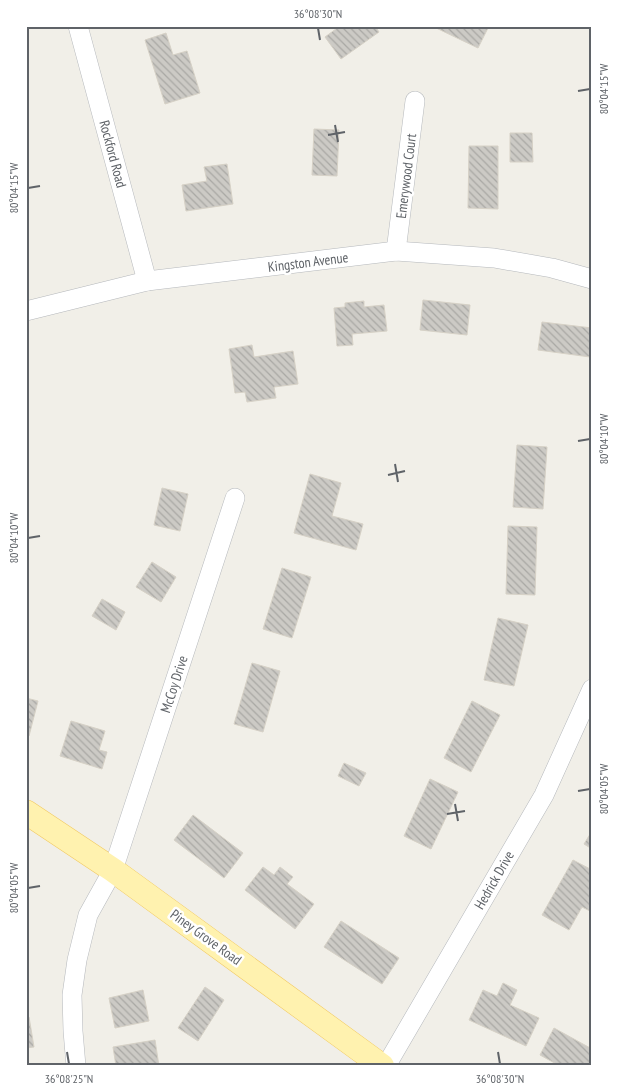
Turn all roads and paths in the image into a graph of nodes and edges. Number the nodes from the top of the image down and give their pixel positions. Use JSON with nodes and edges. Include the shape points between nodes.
{"nodes":[{"id":1,"x":78,"y":26,"type":"edge"},
{"id":2,"x":416,"y":100,"type":"dead end"},
{"id":3,"x":396,"y":251,"type":"junction"},
{"id":4,"x":592,"y":279,"type":"edge"},
{"id":5,"x":147,"y":281,"type":"junction"},
{"id":6,"x":26,"y":311,"type":"edge"},
{"id":7,"x":234,"y":498,"type":"dead end"},
{"id":8,"x":592,"y":689,"type":"edge"},
{"id":9,"x":26,"y":812,"type":"edge"},
{"id":10,"x":113,"y":870,"type":"junction"},
{"id":11,"x":76,"y":1066,"type":"edge"},
{"id":12,"x":382,"y":1066,"type":"edge"},
{"id":13,"x":386,"y":1066,"type":"edge"}],
"edges":[{"from":1,"to":5,"type":"street","name":"Rockford Road"},
{"from":2,"to":3,"type":"street","name":"Emerywood Court"},
{"from":3,"to":4,"type":"street","name":"Kingston Avenue","via":[[494,258]]},
{"from":3,"to":5,"type":"street","name":"Kingston Avenue"},
{"from":5,"to":6,"type":"street","name":"Kingston Avenue"},
{"from":7,"to":10,"type":"street","name":"McCoy Drive"},
{"from":8,"to":13,"type":"street","name":"Hedrick Drive","via":[[544,795]]},
{"from":9,"to":10,"type":"main road","name":"Piney Grove Road"},
{"from":10,"to":11,"type":"street","name":"McCoy Drive","via":[[88,915],[77,960],[72,995]]},
{"from":10,"to":12,"type":"main road","name":"Piney Grove Road"}]}
